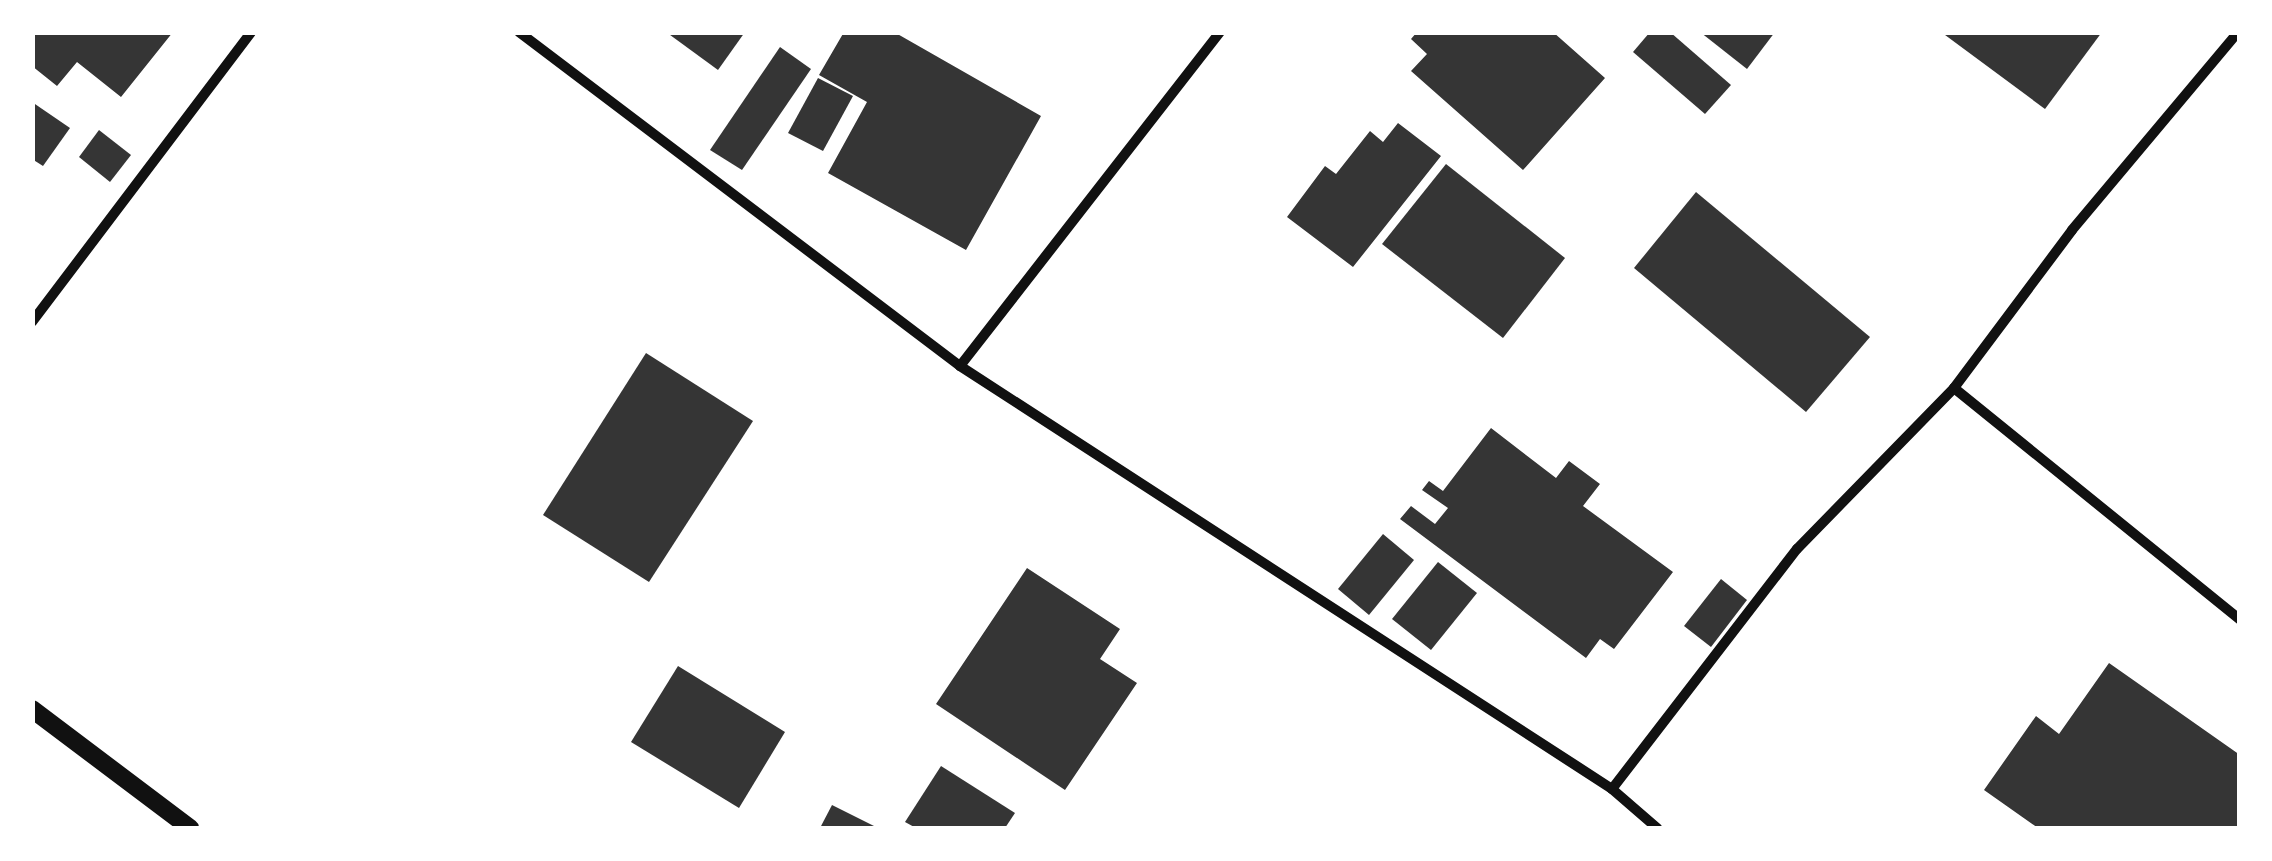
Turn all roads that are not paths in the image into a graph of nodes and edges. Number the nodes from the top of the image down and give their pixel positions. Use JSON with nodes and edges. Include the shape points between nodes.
{"nodes":[{"id":1,"x":251,"y":32,"type":"edge"},
{"id":2,"x":519,"y":32,"type":"edge"},
{"id":3,"x":1220,"y":32,"type":"edge"},
{"id":4,"x":2238,"y":32,"type":"edge"},
{"id":5,"x":32,"y":322,"type":"edge"},
{"id":6,"x":960,"y":366,"type":"junction"},
{"id":7,"x":1954,"y":388,"type":"junction"},
{"id":8,"x":2240,"y":620,"type":"edge"},
{"id":9,"x":32,"y":709,"type":"edge"},
{"id":10,"x":1612,"y":789,"type":"junction"},
{"id":11,"x":190,"y":828,"type":"edge"},
{"id":12,"x":1656,"y":828,"type":"edge"}],
"edges":[{"from":1,"to":5,"type":"street"},
{"from":2,"to":6,"type":"street"},
{"from":3,"to":6,"type":"street"},
{"from":4,"to":7,"type":"street","via":[[2072,230]]},
{"from":6,"to":10,"type":"street"},
{"from":7,"to":8,"type":"street"},
{"from":7,"to":10,"type":"street","via":[[1796,549]]},
{"from":9,"to":11,"type":"street"},
{"from":10,"to":12,"type":"street"}]}
